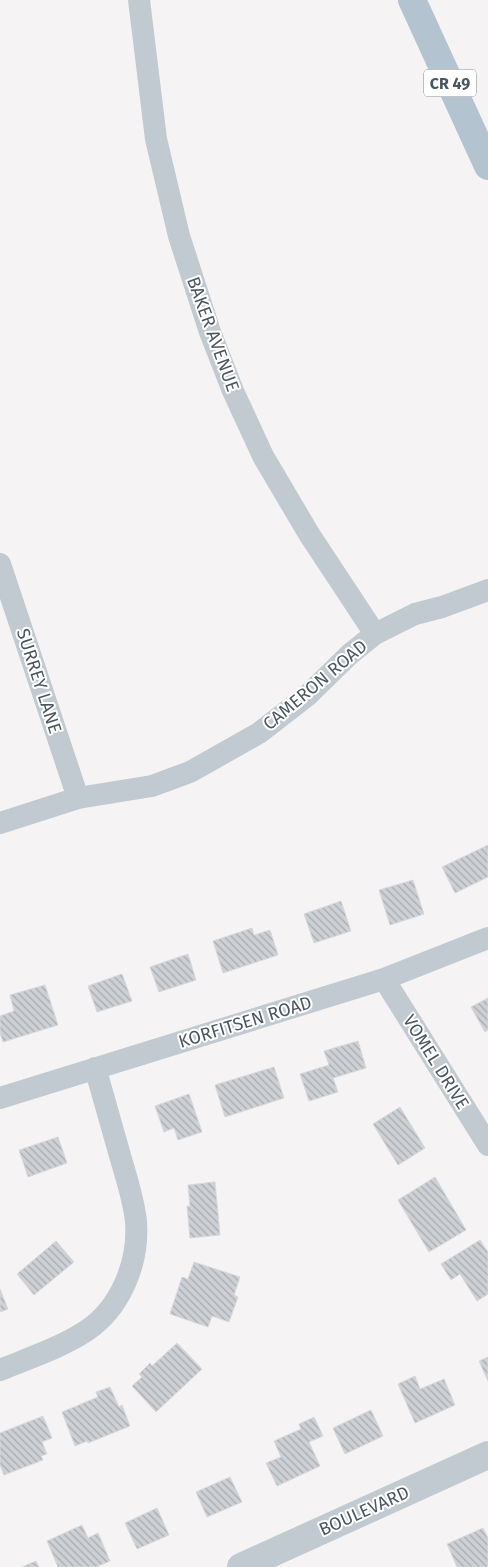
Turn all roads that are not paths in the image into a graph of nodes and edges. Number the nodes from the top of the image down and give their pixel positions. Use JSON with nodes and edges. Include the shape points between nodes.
{"nodes":[{"id":1,"x":139,"y":0,"type":"edge"},
{"id":2,"x":412,"y":0,"type":"edge"},
{"id":3,"x":488,"y":166,"type":"edge"},
{"id":4,"x":0,"y":564,"type":"edge"},
{"id":5,"x":488,"y":590,"type":"edge"},
{"id":6,"x":375,"y":634,"type":"junction"},
{"id":7,"x":78,"y":798,"type":"junction"},
{"id":8,"x":0,"y":823,"type":"edge"},
{"id":9,"x":488,"y":938,"type":"edge"},
{"id":10,"x":384,"y":979,"type":"junction"},
{"id":11,"x":95,"y":1068,"type":"junction"},
{"id":12,"x":0,"y":1098,"type":"edge"},
{"id":13,"x":488,"y":1145,"type":"edge"},
{"id":14,"x":0,"y":1370,"type":"edge"},
{"id":15,"x":488,"y":1455,"type":"edge"},
{"id":16,"x":241,"y":1567,"type":"edge"}],
"edges":[{"from":1,"to":6,"type":"street","name":"BAKER AVENUE","via":[[156,139],[179,236],[210,332],[264,456],[309,534]]},
{"from":2,"to":3,"type":"main road","number":"CR 49"},
{"from":4,"to":7,"type":"street","name":"SURREY LANE"},
{"from":5,"to":6,"type":"street","name":"CAMERON ROAD","via":[[415,614]]},
{"from":6,"to":7,"type":"street","name":"CAMERON ROAD","via":[[259,733],[190,772],[152,786]]},
{"from":7,"to":8,"type":"street","name":"CAMERON ROAD"},
{"from":9,"to":10,"type":"street","name":"KORFITSEN ROAD"},
{"from":10,"to":11,"type":"street","name":"KORFITSEN ROAD"},
{"from":10,"to":13,"type":"street","name":"VOMEL DRIVE"},
{"from":11,"to":12,"type":"street","name":"KORFITSEN ROAD"},
{"from":11,"to":14,"type":"street","via":[[132,1199],[136,1223],[130,1270],[121,1293],[107,1313],[88,1330],[68,1342]]},
{"from":15,"to":16,"type":"street","name":"BOULEVARD"}]}
